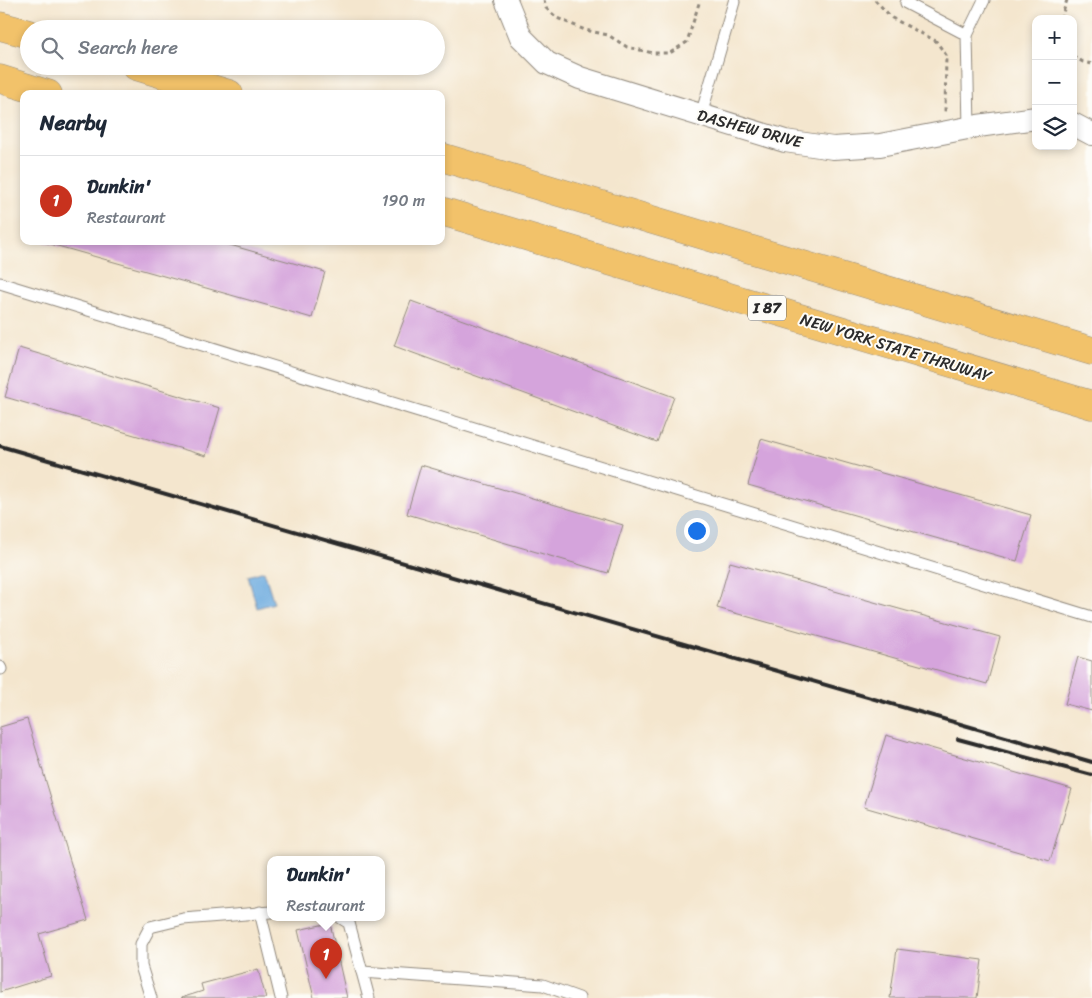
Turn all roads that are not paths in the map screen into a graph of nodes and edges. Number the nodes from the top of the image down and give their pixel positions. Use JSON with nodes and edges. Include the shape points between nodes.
{"nodes":[{"id":1,"x":506,"y":0,"type":"edge"},
{"id":2,"x":908,"y":0,"type":"edge"},
{"id":3,"x":984,"y":0,"type":"edge"},
{"id":4,"x":734,"y":2,"type":"dead end"},
{"id":5,"x":0,"y":26,"type":"edge"},
{"id":6,"x":20,"y":32,"type":"edge"},
{"id":7,"x":967,"y":35,"type":"junction"},
{"id":8,"x":166,"y":75,"type":"edge"},
{"id":9,"x":0,"y":79,"type":"edge"},
{"id":10,"x":35,"y":90,"type":"edge"},
{"id":11,"x":216,"y":90,"type":"edge"},
{"id":12,"x":701,"y":115,"type":"junction"},
{"id":13,"x":1032,"y":119,"type":"edge"},
{"id":14,"x":1077,"y":126,"type":"edge"},
{"id":15,"x":969,"y":128,"type":"junction"},
{"id":16,"x":1092,"y":134,"type":"edge"},
{"id":17,"x":445,"y":158,"type":"edge"},
{"id":18,"x":445,"y":212,"type":"edge"},
{"id":19,"x":0,"y":283,"type":"edge"},
{"id":20,"x":1092,"y":350,"type":"edge"},
{"id":21,"x":1092,"y":405,"type":"edge"},
{"id":22,"x":1092,"y":617,"type":"edge"},
{"id":23,"x":265,"y":912,"type":"edge"},
{"id":24,"x":346,"y":921,"type":"edge"},
{"id":25,"x":362,"y":972,"type":"junction"},
{"id":26,"x":151,"y":998,"type":"edge"},
{"id":27,"x":281,"y":998,"type":"edge"},
{"id":28,"x":369,"y":998,"type":"edge"},
{"id":29,"x":579,"y":998,"type":"edge"}],
"edges":[{"from":1,"to":12,"type":"street","name":"DASHEW DRIVE","via":[[521,37],[547,63],[580,78]]},
{"from":2,"to":7,"type":"lane","via":[[906,3]]},
{"from":3,"to":7,"type":"lane"},
{"from":4,"to":12,"type":"lane"},
{"from":5,"to":6,"type":"highway"},
{"from":7,"to":15,"type":"lane"},
{"from":8,"to":11,"type":"highway"},
{"from":9,"to":10,"type":"highway"},
{"from":12,"to":15,"type":"street","name":"DASHEW DRIVE","via":[[785,141],[832,148],[880,145]]},
{"from":13,"to":15,"type":"street","name":"DASHEW DRIVE"},
{"from":14,"to":16,"type":"street"},
{"from":17,"to":20,"type":"highway"},
{"from":18,"to":21,"type":"highway","name":"NEW YORK STATE THRUWAY","number":"I 87"},
{"from":19,"to":22,"type":"lane"},
{"from":23,"to":26,"type":"lane","via":[[183,919],[150,927],[141,944],[141,966]]},
{"from":23,"to":27,"type":"lane"},
{"from":24,"to":25,"type":"lane"},
{"from":25,"to":28,"type":"lane"},
{"from":25,"to":29,"type":"lane","via":[[543,985]]}]}
